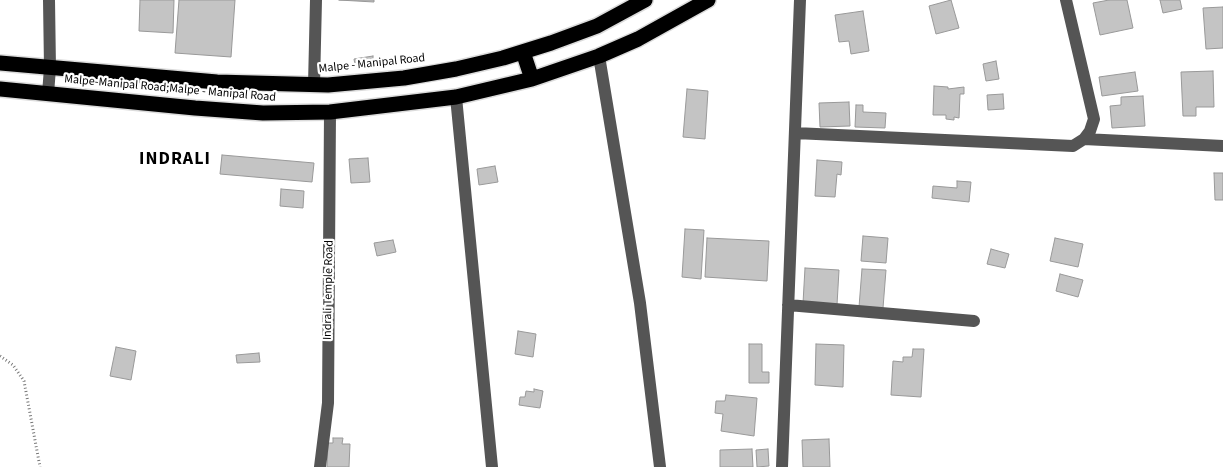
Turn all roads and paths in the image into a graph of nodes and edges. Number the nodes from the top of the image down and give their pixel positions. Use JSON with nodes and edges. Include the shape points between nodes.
{"nodes":[{"id":1,"x":49,"y":0,"type":"edge"},
{"id":2,"x":316,"y":0,"type":"edge"},
{"id":3,"x":646,"y":0,"type":"edge"},
{"id":4,"x":708,"y":0,"type":"edge"},
{"id":5,"x":800,"y":0,"type":"edge"},
{"id":6,"x":1066,"y":0,"type":"edge"},
{"id":7,"x":523,"y":52,"type":"junction"},
{"id":8,"x":599,"y":56,"type":"junction"},
{"id":9,"x":0,"y":63,"type":"edge"},
{"id":10,"x":50,"y":68,"type":"junction"},
{"id":11,"x":532,"y":79,"type":"junction"},
{"id":12,"x":314,"y":85,"type":"junction"},
{"id":13,"x":0,"y":89,"type":"edge"},
{"id":14,"x":48,"y":94,"type":"junction"},
{"id":15,"x":456,"y":97,"type":"junction"},
{"id":16,"x":330,"y":112,"type":"junction"},
{"id":17,"x":795,"y":133,"type":"junction"},
{"id":18,"x":1084,"y":139,"type":"junction"},
{"id":19,"x":1223,"y":146,"type":"edge"},
{"id":20,"x":788,"y":305,"type":"junction"},
{"id":21,"x":974,"y":321,"type":"dead end"},
{"id":22,"x":0,"y":356,"type":"edge"},
{"id":23,"x":40,"y":467,"type":"edge"},
{"id":24,"x":320,"y":467,"type":"edge"},
{"id":25,"x":492,"y":467,"type":"edge"},
{"id":26,"x":660,"y":467,"type":"edge"},
{"id":27,"x":782,"y":467,"type":"edge"}],
"edges":[{"from":1,"to":10,"type":"street"},
{"from":2,"to":12,"type":"street"},
{"from":3,"to":7,"type":"highway","name":"Malpe - Manipal Road","via":[[597,26]]},
{"from":4,"to":8,"type":"highway","name":"Malpe-Manipal Road;Malpe - Manipal Road"},
{"from":5,"to":17,"type":"street"},
{"from":6,"to":18,"type":"street","via":[[1094,119]]},
{"from":7,"to":11,"type":"highway"},
{"from":7,"to":12,"type":"highway","name":"Malpe - Manipal Road","via":[[404,78]]},
{"from":8,"to":11,"type":"highway","name":"Malpe-Manipal Road;Malpe - Manipal Road"},
{"from":8,"to":26,"type":"street","via":[[640,303]]},
{"from":9,"to":10,"type":"highway","name":"Malpe - Manipal Road"},
{"from":10,"to":12,"type":"highway","name":"Malpe - Manipal Road","via":[[217,82]]},
{"from":10,"to":14,"type":"street"},
{"from":11,"to":15,"type":"highway","name":"Malpe-Manipal Road;Malpe - Manipal Road"},
{"from":13,"to":14,"type":"highway","name":"Malpe-Manipal Road;Malpe - Manipal Road"},
{"from":14,"to":16,"type":"highway","name":"Malpe-Manipal Road;Malpe - Manipal Road","via":[[264,113]]},
{"from":15,"to":16,"type":"highway","name":"Malpe-Manipal Road;Malpe - Manipal Road"},
{"from":15,"to":25,"type":"street"},
{"from":16,"to":24,"type":"street","name":"Indrali Temple Road","via":[[328,403]]},
{"from":17,"to":18,"type":"street","via":[[1073,146]]},
{"from":17,"to":20,"type":"street"},
{"from":18,"to":19,"type":"street"},
{"from":20,"to":21,"type":"street"},
{"from":20,"to":27,"type":"street"},
{"from":22,"to":23,"type":"path","via":[[13,365],[24,381]]}]}
